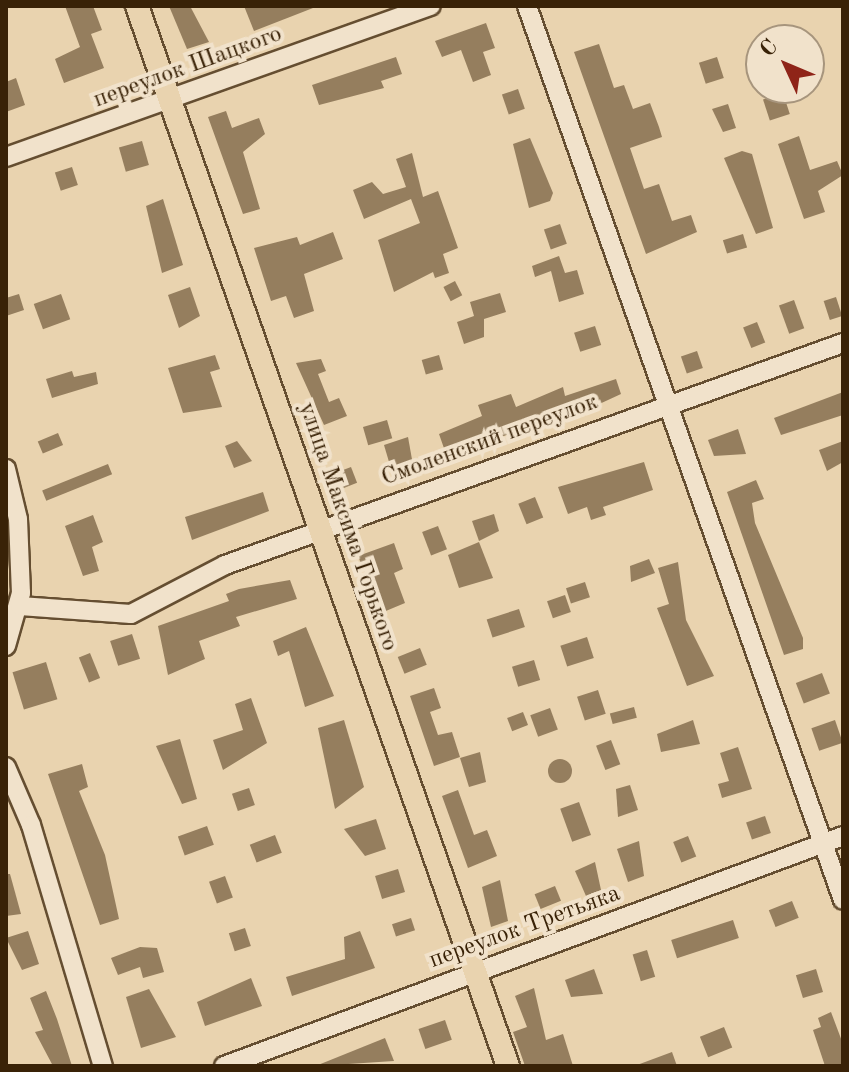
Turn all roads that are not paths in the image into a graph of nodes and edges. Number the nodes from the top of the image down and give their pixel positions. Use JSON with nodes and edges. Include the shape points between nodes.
{"nodes":[{"id":1,"x":137,"y":6,"type":"edge"},
{"id":2,"x":431,"y":6,"type":"edge"},
{"id":3,"x":527,"y":6,"type":"edge"},
{"id":4,"x":171,"y":102,"type":"junction"},
{"id":5,"x":6,"y":157,"type":"edge"},
{"id":6,"x":843,"y":343,"type":"edge"},
{"id":7,"x":666,"y":403,"type":"junction"},
{"id":8,"x":6,"y":469,"type":"edge"},
{"id":9,"x":320,"y":529,"type":"junction"},
{"id":10,"x":20,"y":606,"type":"junction"},
{"id":11,"x":6,"y":646,"type":"edge"},
{"id":12,"x":6,"y":767,"type":"edge"},
{"id":13,"x":843,"y":836,"type":"edge"},
{"id":14,"x":822,"y":843,"type":"junction"},
{"id":15,"x":843,"y":900,"type":"edge"},
{"id":16,"x":475,"y":971,"type":"junction"},
{"id":17,"x":103,"y":1066,"type":"edge"},
{"id":18,"x":224,"y":1066,"type":"edge"},
{"id":19,"x":508,"y":1066,"type":"edge"}],
"edges":[{"from":1,"to":4,"type":"main road","name":"улица Максима Горького"},
{"from":2,"to":4,"type":"street","name":"переулок Шацкого"},
{"from":3,"to":7,"type":"street"},
{"from":4,"to":5,"type":"street","name":"переулок Шацкого"},
{"from":4,"to":9,"type":"main road","name":"улица Максима Горького"},
{"from":6,"to":7,"type":"street","name":"Смоленский переулок"},
{"from":7,"to":9,"type":"street","name":"Смоленский переулок"},
{"from":7,"to":14,"type":"street"},
{"from":8,"to":10,"type":"street","via":[[18,519]]},
{"from":9,"to":10,"type":"street","name":"Смоленский переулок","via":[[225,565],[131,614]]},
{"from":9,"to":16,"type":"main road","name":"улица Максима Горького"},
{"from":10,"to":11,"type":"street"},
{"from":12,"to":17,"type":"street","via":[[31,825]]},
{"from":13,"to":14,"type":"street","name":"переулок Третьяка"},
{"from":14,"to":15,"type":"street"},
{"from":14,"to":16,"type":"street","name":"переулок Третьяка"},
{"from":16,"to":18,"type":"street","name":"переулок Третьяка"},
{"from":16,"to":19,"type":"main road","name":"улица Максима Горького"}]}
